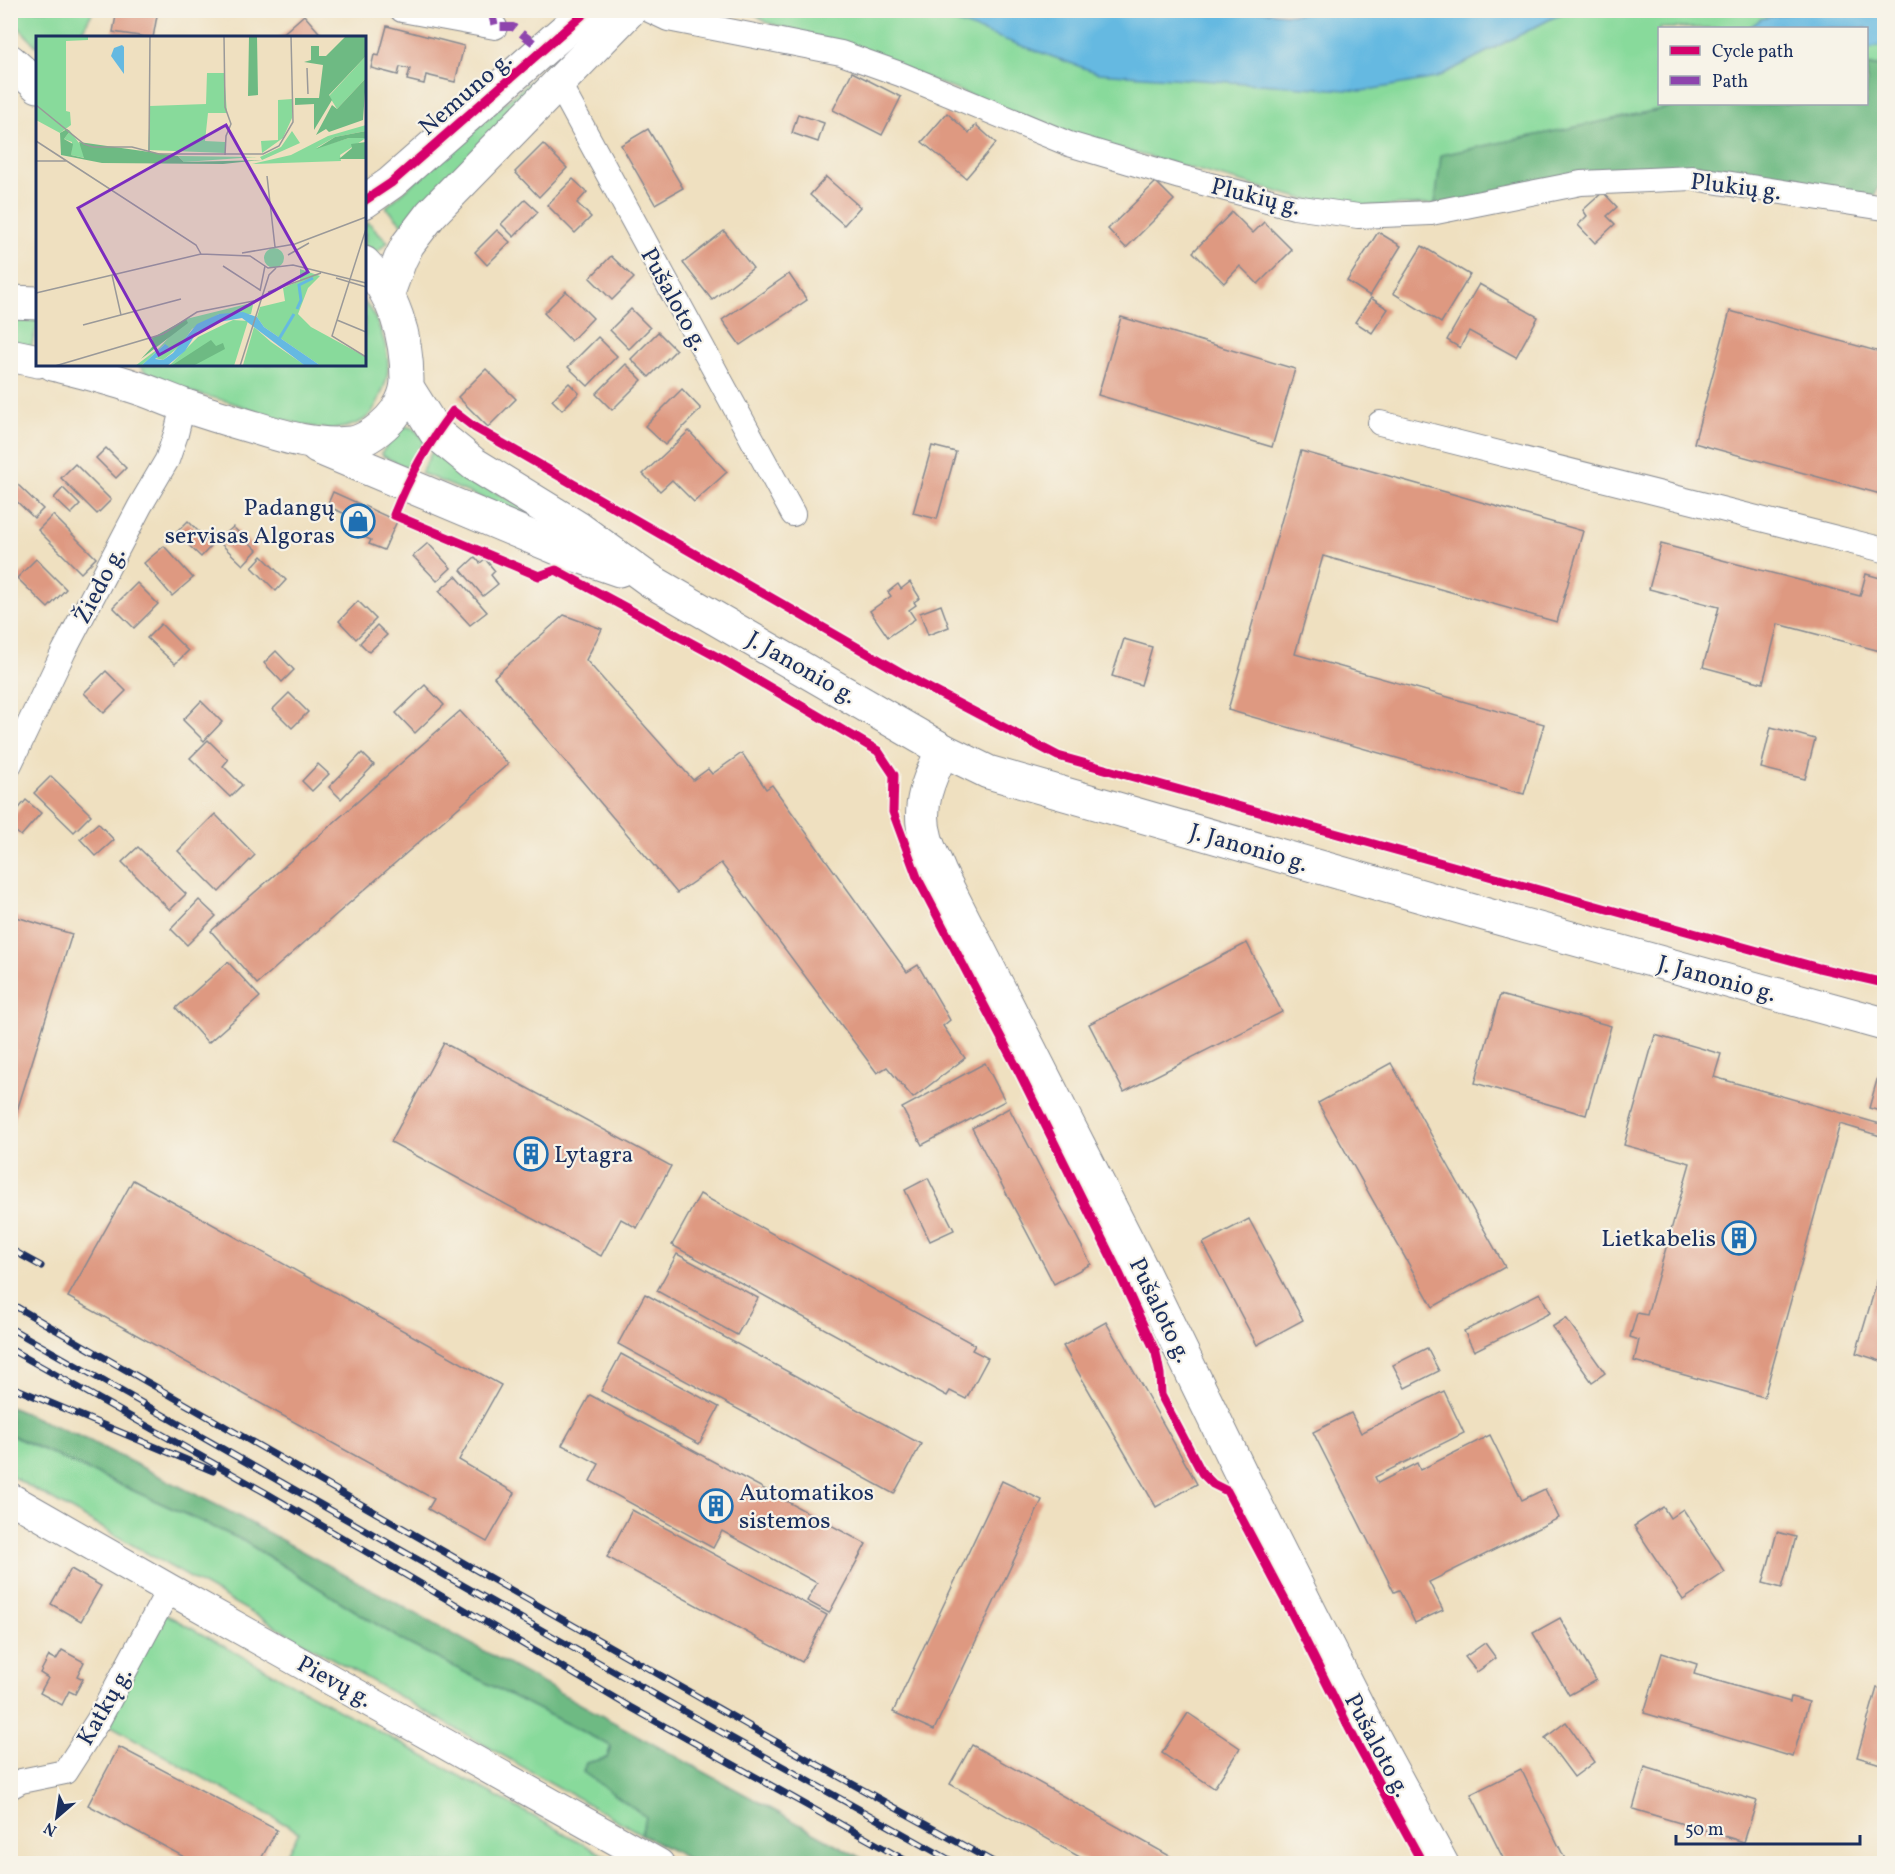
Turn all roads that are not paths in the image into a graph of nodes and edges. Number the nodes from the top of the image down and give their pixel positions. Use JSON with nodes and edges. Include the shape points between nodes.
{"nodes":[{"id":1,"x":402,"y":10,"type":"edge"},
{"id":2,"x":588,"y":10,"type":"edge"},
{"id":3,"x":630,"y":10,"type":"edge"},
{"id":4,"x":649,"y":10,"type":"edge"},
{"id":5,"x":495,"y":27,"type":"dead end"},
{"id":6,"x":10,"y":61,"type":"edge"},
{"id":7,"x":36,"y":84,"type":"edge"},
{"id":8,"x":558,"y":84,"type":"junction"},
{"id":9,"x":366,"y":201,"type":"edge"},
{"id":10,"x":1884,"y":208,"type":"edge"},
{"id":11,"x":366,"y":265,"type":"edge"},
{"id":12,"x":388,"y":293,"type":"junction"},
{"id":13,"x":10,"y":302,"type":"edge"},
{"id":14,"x":36,"y":303,"type":"edge"},
{"id":15,"x":10,"y":355,"type":"edge"},
{"id":16,"x":36,"y":361,"type":"edge"},
{"id":17,"x":65,"y":366,"type":"edge"},
{"id":18,"x":124,"y":375,"type":"edge"},
{"id":19,"x":407,"y":387,"type":"junction"},
{"id":20,"x":183,"y":405,"type":"junction"},
{"id":21,"x":1380,"y":423,"type":"dead end"},
{"id":22,"x":304,"y":442,"type":"junction"},
{"id":23,"x":793,"y":514,"type":"dead end"},
{"id":24,"x":1884,"y":550,"type":"edge"},
{"id":25,"x":651,"y":581,"type":"junction"},
{"id":26,"x":943,"y":750,"type":"junction"},
{"id":27,"x":10,"y":764,"type":"edge"},
{"id":28,"x":1884,"y":1024,"type":"edge"},
{"id":29,"x":10,"y":1498,"type":"edge"},
{"id":30,"x":169,"y":1589,"type":"junction"},
{"id":31,"x":10,"y":1787,"type":"edge"},
{"id":32,"x":659,"y":1863,"type":"edge"},
{"id":33,"x":1442,"y":1863,"type":"edge"}],
"edges":[{"from":1,"to":5,"type":"street"},
{"from":2,"to":9,"type":"main road","name":"Nemuno g."},
{"from":3,"to":8,"type":"main road"},
{"from":4,"to":10,"type":"street","name":"Plukių g.","via":[[668,19],[841,54],[900,74],[1069,144],[1294,207],[1358,216],[1431,213],[1581,183],[1693,178]]},
{"from":6,"to":7,"type":"main road"},
{"from":8,"to":12,"type":"main road","via":[[431,214],[408,244]]},
{"from":8,"to":23,"type":"street","name":"Pušaloto g."},
{"from":11,"to":12,"type":"main road"},
{"from":12,"to":19,"type":"main road","via":[[402,339]]},
{"from":13,"to":14,"type":"main road"},
{"from":15,"to":16,"type":"main road"},
{"from":17,"to":18,"type":"main road"},
{"from":18,"to":20,"type":"main road"},
{"from":19,"to":22,"type":"main road","via":[[393,417],[374,433],[352,443]]},
{"from":19,"to":25,"type":"main road","name":"J. Janonio g.","via":[[436,433],[474,464],[578,528]]},
{"from":20,"to":22,"type":"main road"},
{"from":20,"to":27,"type":"street","name":"Žiedo g.","via":[[167,460],[64,651]]},
{"from":21,"to":24,"type":"street"},
{"from":22,"to":25,"type":"main road","name":"J. Janonio g.","via":[[567,552]]},
{"from":25,"to":26,"type":"main road","name":"J. Janonio g."},
{"from":26,"to":28,"type":"main road","name":"J. Janonio g.","via":[[988,772],[1031,785]]},
{"from":26,"to":33,"type":"main road","name":"Pušaloto g.","via":[[929,777],[922,803],[925,837],[940,873],[1138,1262],[1262,1517]]},
{"from":29,"to":30,"type":"street","name":"Pievų g."},
{"from":30,"to":31,"type":"street","name":"Katkų g.","via":[[99,1719],[65,1772]]},
{"from":30,"to":32,"type":"street","name":"Pievų g."}]}
